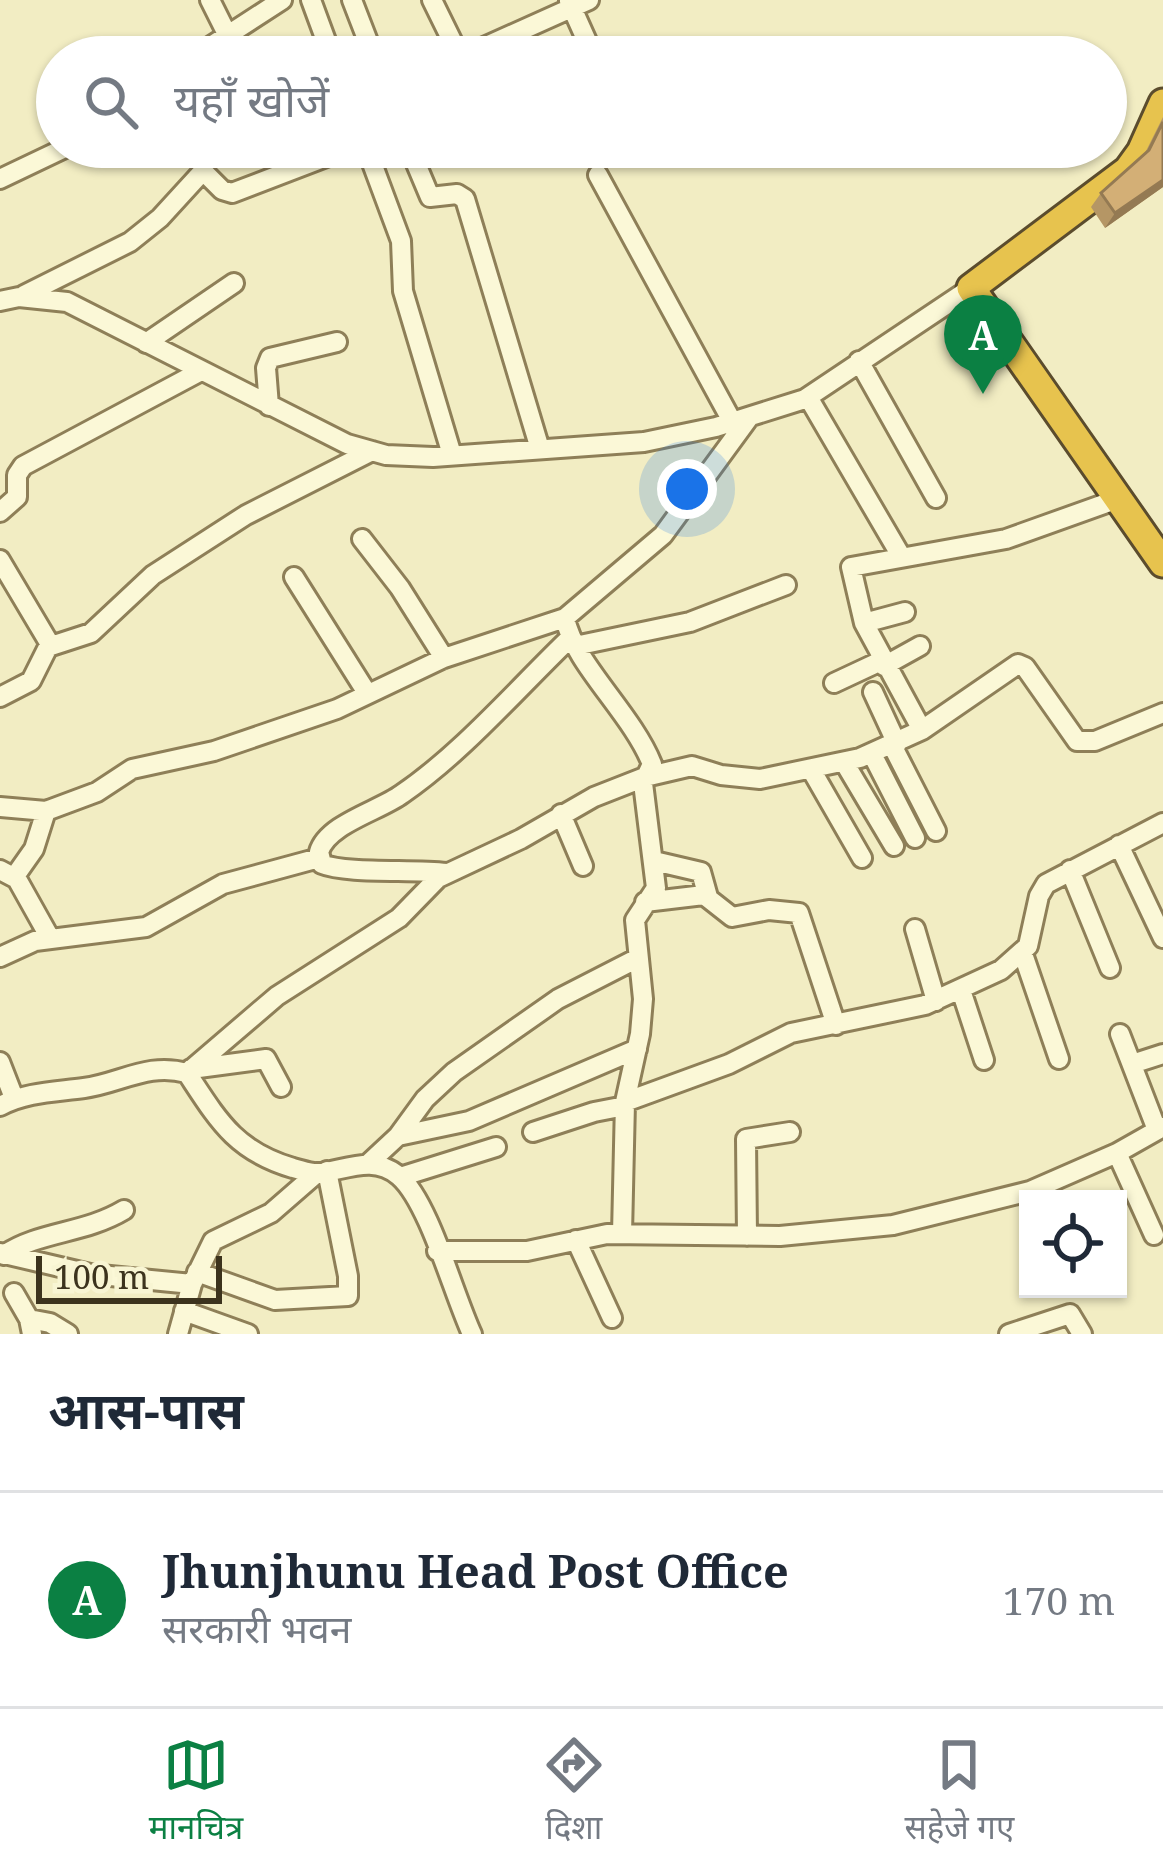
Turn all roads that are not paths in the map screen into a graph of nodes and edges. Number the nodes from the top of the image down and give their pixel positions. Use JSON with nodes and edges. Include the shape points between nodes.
{"nodes":[{"id":1,"x":210,"y":0,"type":"edge"},
{"id":2,"x":282,"y":0,"type":"edge"},
{"id":3,"x":310,"y":0,"type":"edge"},
{"id":4,"x":352,"y":0,"type":"edge"},
{"id":5,"x":432,"y":0,"type":"edge"},
{"id":6,"x":576,"y":2,"type":"edge"},
{"id":7,"x":227,"y":34,"type":"junction"},
{"id":8,"x":224,"y":36,"type":"edge"},
{"id":9,"x":324,"y":36,"type":"edge"},
{"id":10,"x":366,"y":36,"type":"edge"},
{"id":11,"x":450,"y":36,"type":"edge"},
{"id":12,"x":505,"y":36,"type":"edge"},
{"id":13,"x":587,"y":36,"type":"edge"},
{"id":14,"x":1163,"y":103,"type":"edge"},
{"id":15,"x":36,"y":161,"type":"edge"},
{"id":16,"x":297,"y":168,"type":"edge"},
{"id":17,"x":374,"y":168,"type":"edge"},
{"id":18,"x":418,"y":168,"type":"edge"},
{"id":19,"x":598,"y":175,"type":"dead end"},
{"id":20,"x":0,"y":178,"type":"edge"},
{"id":21,"x":234,"y":284,"type":"dead end"},
{"id":22,"x":976,"y":284,"type":"junction"},
{"id":23,"x":10,"y":299,"type":"edge"},
{"id":24,"x":337,"y":342,"type":"dead end"},
{"id":25,"x":146,"y":343,"type":"junction"},
{"id":26,"x":859,"y":361,"type":"junction"},
{"id":27,"x":201,"y":371,"type":"junction"},
{"id":28,"x":808,"y":397,"type":"junction"},
{"id":29,"x":269,"y":406,"type":"junction"},
{"id":30,"x":741,"y":420,"type":"junction"},
{"id":31,"x":540,"y":449,"type":"junction"},
{"id":32,"x":372,"y":451,"type":"junction"},
{"id":33,"x":452,"y":455,"type":"junction"},
{"id":34,"x":936,"y":498,"type":"dead end"},
{"id":35,"x":1118,"y":499,"type":"junction"},
{"id":36,"x":0,"y":512,"type":"edge"},
{"id":37,"x":362,"y":539,"type":"dead end"},
{"id":38,"x":1163,"y":542,"type":"edge"},
{"id":39,"x":901,"y":556,"type":"junction"},
{"id":40,"x":0,"y":560,"type":"edge"},
{"id":41,"x":1163,"y":563,"type":"edge"},
{"id":42,"x":294,"y":577,"type":"dead end"},
{"id":43,"x":786,"y":584,"type":"dead end"},
{"id":44,"x":905,"y":612,"type":"dead end"},
{"id":45,"x":565,"y":618,"type":"junction"},
{"id":46,"x":864,"y":623,"type":"junction"},
{"id":47,"x":572,"y":642,"type":"junction"},
{"id":48,"x":51,"y":646,"type":"junction"},
{"id":49,"x":920,"y":646,"type":"dead end"},
{"id":50,"x":444,"y":658,"type":"junction"},
{"id":51,"x":883,"y":663,"type":"junction"},
{"id":52,"x":834,"y":682,"type":"dead end"},
{"id":53,"x":873,"y":692,"type":"dead end"},
{"id":54,"x":367,"y":693,"type":"junction"},
{"id":55,"x":0,"y":698,"type":"edge"},
{"id":56,"x":1163,"y":713,"type":"edge"},
{"id":57,"x":922,"y":730,"type":"junction"},
{"id":58,"x":895,"y":745,"type":"junction"},
{"id":59,"x":872,"y":754,"type":"junction"},
{"id":60,"x":844,"y":762,"type":"junction"},
{"id":61,"x":812,"y":770,"type":"junction"},
{"id":62,"x":645,"y":777,"type":"junction"},
{"id":63,"x":0,"y":807,"type":"edge"},
{"id":64,"x":46,"y":811,"type":"junction"},
{"id":65,"x":561,"y":814,"type":"junction"},
{"id":66,"x":1163,"y":823,"type":"edge"},
{"id":67,"x":936,"y":831,"type":"dead end"},
{"id":68,"x":915,"y":838,"type":"dead end"},
{"id":69,"x":1119,"y":845,"type":"junction"},
{"id":70,"x":894,"y":846,"type":"dead end"},
{"id":71,"x":319,"y":858,"type":"junction"},
{"id":72,"x":862,"y":858,"type":"dead end"},
{"id":73,"x":654,"y":861,"type":"junction"},
{"id":74,"x":583,"y":866,"type":"dead end"},
{"id":75,"x":1070,"y":870,"type":"junction"},
{"id":76,"x":8,"y":873,"type":"edge"},
{"id":77,"x":446,"y":873,"type":"junction"},
{"id":78,"x":708,"y":897,"type":"junction"},
{"id":79,"x":645,"y":902,"type":"junction"},
{"id":80,"x":914,"y":929,"type":"dead end"},
{"id":81,"x":50,"y":938,"type":"junction"},
{"id":82,"x":1163,"y":938,"type":"edge"},
{"id":83,"x":1023,"y":954,"type":"junction"},
{"id":84,"x":0,"y":957,"type":"edge"},
{"id":85,"x":638,"y":958,"type":"junction"},
{"id":86,"x":1110,"y":968,"type":"dead end"},
{"id":87,"x":962,"y":990,"type":"junction"},
{"id":88,"x":936,"y":1001,"type":"junction"},
{"id":89,"x":836,"y":1024,"type":"junction"},
{"id":90,"x":1120,"y":1034,"type":"dead end"},
{"id":91,"x":637,"y":1049,"type":"junction"},
{"id":92,"x":1163,"y":1054,"type":"edge"},
{"id":93,"x":1059,"y":1058,"type":"dead end"},
{"id":94,"x":984,"y":1060,"type":"dead end"},
{"id":95,"x":1132,"y":1064,"type":"junction"},
{"id":96,"x":189,"y":1071,"type":"junction"},
{"id":97,"x":2,"y":1073,"type":"edge"},
{"id":98,"x":281,"y":1087,"type":"dead end"},
{"id":99,"x":7,"y":1102,"type":"edge"},
{"id":100,"x":625,"y":1104,"type":"junction"},
{"id":101,"x":1160,"y":1129,"type":"edge"},
{"id":102,"x":533,"y":1132,"type":"dead end"},
{"id":103,"x":790,"y":1132,"type":"dead end"},
{"id":104,"x":398,"y":1136,"type":"junction"},
{"id":105,"x":496,"y":1148,"type":"dead end"},
{"id":106,"x":1118,"y":1153,"type":"junction"},
{"id":107,"x":369,"y":1163,"type":"junction"},
{"id":108,"x":322,"y":1172,"type":"junction"},
{"id":109,"x":400,"y":1177,"type":"junction"},
{"id":110,"x":1050,"y":1190,"type":"edge"},
{"id":111,"x":1019,"y":1197,"type":"edge"},
{"id":112,"x":124,"y":1210,"type":"dead end"},
{"id":113,"x":622,"y":1234,"type":"junction"},
{"id":114,"x":1154,"y":1235,"type":"dead end"},
{"id":115,"x":747,"y":1236,"type":"junction"},
{"id":116,"x":576,"y":1240,"type":"junction"},
{"id":117,"x":437,"y":1251,"type":"junction"},
{"id":118,"x":2,"y":1254,"type":"edge"},
{"id":119,"x":195,"y":1278,"type":"junction"},
{"id":120,"x":14,"y":1293,"type":"dead end"},
{"id":121,"x":184,"y":1311,"type":"junction"},
{"id":122,"x":612,"y":1318,"type":"dead end"},
{"id":123,"x":31,"y":1327,"type":"edge"},
{"id":124,"x":68,"y":1334,"type":"edge"},
{"id":125,"x":178,"y":1334,"type":"edge"},
{"id":126,"x":248,"y":1334,"type":"edge"},
{"id":127,"x":472,"y":1334,"type":"edge"},
{"id":128,"x":1009,"y":1334,"type":"edge"},
{"id":129,"x":1082,"y":1334,"type":"edge"}],
"edges":[{"from":1,"to":7,"type":"street"},
{"from":2,"to":7,"type":"street"},
{"from":3,"to":9,"type":"street"},
{"from":4,"to":10,"type":"street"},
{"from":5,"to":11,"type":"street"},
{"from":6,"to":12,"type":"street"},
{"from":6,"to":13,"type":"street"},
{"from":7,"to":8,"type":"street"},
{"from":14,"to":22,"type":"highway","via":[[1128,170]]},
{"from":15,"to":20,"type":"street"},
{"from":16,"to":23,"type":"street","via":[[232,193],[203,171],[130,242]]},
{"from":17,"to":33,"type":"street","via":[[401,241],[403,291]]},
{"from":18,"to":31,"type":"street","via":[[430,197],[465,199]]},
{"from":19,"to":30,"type":"street"},
{"from":21,"to":25,"type":"street"},
{"from":22,"to":26,"type":"street"},
{"from":22,"to":35,"type":"highway"},
{"from":22,"to":38,"type":"highway"},
{"from":23,"to":25,"type":"street","via":[[67,302]]},
{"from":24,"to":29,"type":"street","via":[[270,358]]},
{"from":25,"to":27,"type":"street"},
{"from":26,"to":28,"type":"street"},
{"from":26,"to":34,"type":"street"},
{"from":27,"to":29,"type":"street"},
{"from":27,"to":36,"type":"street","via":[[23,466],[16,499]]},
{"from":28,"to":30,"type":"street"},
{"from":28,"to":39,"type":"street"},
{"from":29,"to":32,"type":"street"},
{"from":30,"to":31,"type":"street","via":[[644,442]]},
{"from":30,"to":45,"type":"street","via":[[663,535]]},
{"from":31,"to":33,"type":"street"},
{"from":32,"to":33,"type":"street"},
{"from":32,"to":48,"type":"street","via":[[231,524],[153,575],[91,633]]},
{"from":35,"to":39,"type":"street","via":[[1006,539]]},
{"from":35,"to":41,"type":"highway"},
{"from":37,"to":50,"type":"street"},
{"from":39,"to":46,"type":"street","via":[[851,567]]},
{"from":40,"to":48,"type":"street"},
{"from":42,"to":54,"type":"street"},
{"from":43,"to":47,"type":"street","via":[[690,622]]},
{"from":44,"to":46,"type":"street"},
{"from":45,"to":47,"type":"street"},
{"from":45,"to":50,"type":"street"},
{"from":46,"to":51,"type":"street"},
{"from":47,"to":62,"type":"street","via":[[636,728],[652,764]]},
{"from":47,"to":71,"type":"street","via":[[407,791],[323,840]]},
{"from":48,"to":55,"type":"street","via":[[31,681]]},
{"from":49,"to":51,"type":"street"},
{"from":50,"to":54,"type":"street"},
{"from":51,"to":52,"type":"street"},
{"from":51,"to":57,"type":"street"},
{"from":53,"to":58,"type":"street"},
{"from":54,"to":64,"type":"street","via":[[214,751],[132,769]]},
{"from":56,"to":57,"type":"street","via":[[1077,741],[1020,664]]},
{"from":57,"to":58,"type":"street"},
{"from":58,"to":59,"type":"street"},
{"from":58,"to":67,"type":"street"},
{"from":59,"to":60,"type":"street"},
{"from":59,"to":68,"type":"street"},
{"from":60,"to":61,"type":"street"},
{"from":60,"to":70,"type":"street"},
{"from":61,"to":62,"type":"street","via":[[760,779],[692,766]]},
{"from":61,"to":72,"type":"street"},
{"from":62,"to":65,"type":"street"},
{"from":62,"to":73,"type":"street"},
{"from":63,"to":64,"type":"street"},
{"from":64,"to":76,"type":"street","via":[[34,849]]},
{"from":65,"to":74,"type":"street"},
{"from":65,"to":77,"type":"street"},
{"from":66,"to":69,"type":"street"},
{"from":69,"to":75,"type":"street"},
{"from":69,"to":82,"type":"street"},
{"from":71,"to":77,"type":"street","via":[[335,869]]},
{"from":71,"to":81,"type":"street","via":[[224,884],[146,927]]},
{"from":73,"to":78,"type":"street","via":[[701,872]]},
{"from":73,"to":79,"type":"street","via":[[656,887]]},
{"from":75,"to":83,"type":"street","via":[[1042,891]]},
{"from":75,"to":86,"type":"street"},
{"from":76,"to":81,"type":"street"},
{"from":77,"to":96,"type":"street","via":[[399,918],[278,996]]},
{"from":78,"to":79,"type":"street"},
{"from":78,"to":89,"type":"street","via":[[732,917],[799,913]]},
{"from":79,"to":85,"type":"street","via":[[635,920]]},
{"from":80,"to":88,"type":"street"},
{"from":81,"to":84,"type":"street"},
{"from":83,"to":87,"type":"street"},
{"from":83,"to":93,"type":"street"},
{"from":85,"to":91,"type":"street"},
{"from":85,"to":104,"type":"street","via":[[466,1063]]},
{"from":87,"to":88,"type":"street"},
{"from":87,"to":94,"type":"street"},
{"from":88,"to":89,"type":"street"},
{"from":89,"to":100,"type":"street","via":[[791,1034]]},
{"from":90,"to":95,"type":"street"},
{"from":91,"to":100,"type":"street"},
{"from":91,"to":104,"type":"street","via":[[488,1114]]},
{"from":92,"to":95,"type":"street"},
{"from":95,"to":101,"type":"street"},
{"from":96,"to":98,"type":"street","via":[[266,1059]]},
{"from":96,"to":99,"type":"street","via":[[137,1071]]},
{"from":96,"to":108,"type":"street","via":[[235,1140],[266,1161]]},
{"from":97,"to":99,"type":"street"},
{"from":100,"to":102,"type":"street"},
{"from":100,"to":113,"type":"street"},
{"from":101,"to":106,"type":"street"},
{"from":103,"to":115,"type":"street","via":[[746,1139]]},
{"from":104,"to":107,"type":"street"},
{"from":105,"to":109,"type":"street"},
{"from":106,"to":110,"type":"street"},
{"from":106,"to":114,"type":"street"},
{"from":107,"to":108,"type":"street"},
{"from":107,"to":109,"type":"street"},
{"from":108,"to":119,"type":"street","via":[[271,1213],[217,1237]]},
{"from":108,"to":119,"type":"street","via":[[348,1296],[275,1300]]},
{"from":109,"to":117,"type":"street","via":[[427,1216]]},
{"from":111,"to":115,"type":"street","via":[[893,1225]]},
{"from":112,"to":118,"type":"street"},
{"from":113,"to":115,"type":"street"},
{"from":113,"to":116,"type":"street"},
{"from":116,"to":117,"type":"street","via":[[527,1251]]},
{"from":116,"to":122,"type":"street"},
{"from":117,"to":127,"type":"street"},
{"from":118,"to":119,"type":"street","via":[[90,1274]]},
{"from":119,"to":121,"type":"street"},
{"from":120,"to":123,"type":"street"},
{"from":121,"to":125,"type":"street"},
{"from":121,"to":126,"type":"street"},
{"from":123,"to":124,"type":"street","via":[[50,1323]]},
{"from":128,"to":129,"type":"street","via":[[1070,1314]]}]}
